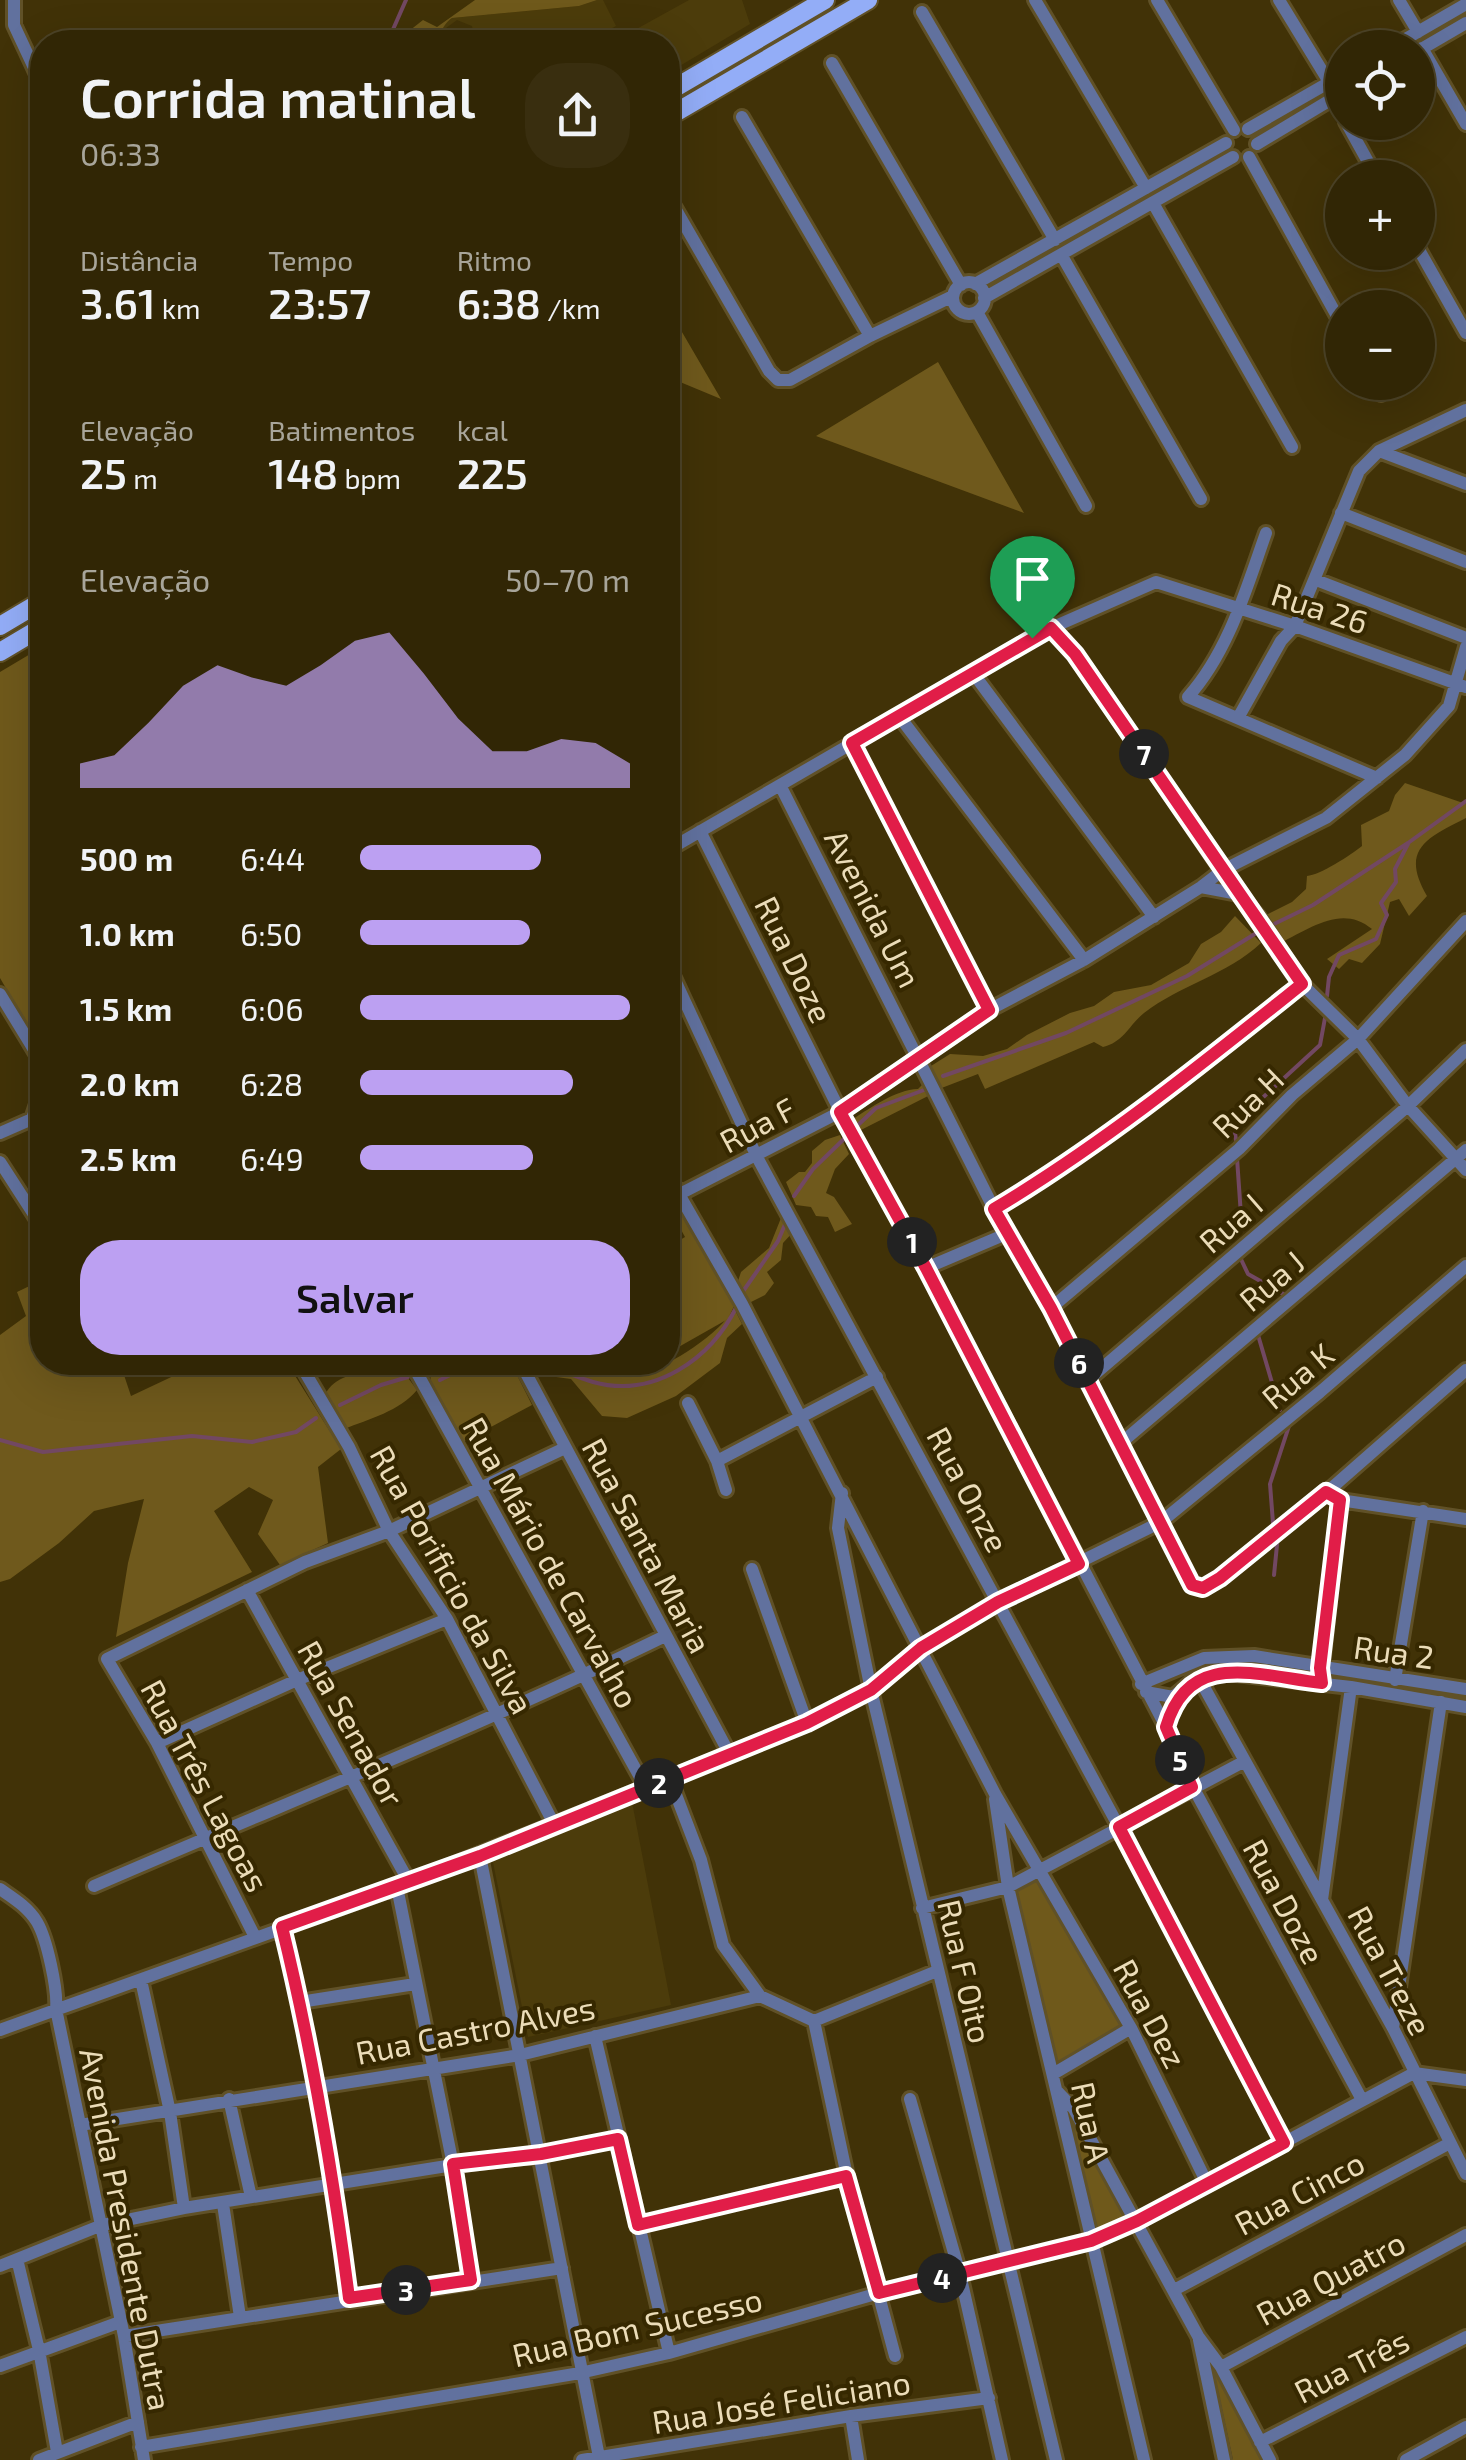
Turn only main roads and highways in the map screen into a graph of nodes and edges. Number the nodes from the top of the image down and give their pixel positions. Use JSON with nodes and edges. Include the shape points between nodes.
{"nodes":[{"id":1,"x":825,"y":0,"type":"edge"},
{"id":2,"x":868,"y":0,"type":"edge"},
{"id":3,"x":680,"y":85,"type":"edge"},
{"id":4,"x":680,"y":109,"type":"edge"},
{"id":5,"x":30,"y":608,"type":"edge"},
{"id":6,"x":0,"y":626,"type":"edge"},
{"id":7,"x":30,"y":634,"type":"edge"},
{"id":8,"x":0,"y":652,"type":"edge"}],
"edges":[{"from":1,"to":3,"type":"main road"},
{"from":2,"to":4,"type":"main road"},
{"from":5,"to":6,"type":"main road"},
{"from":7,"to":8,"type":"main road"}]}
